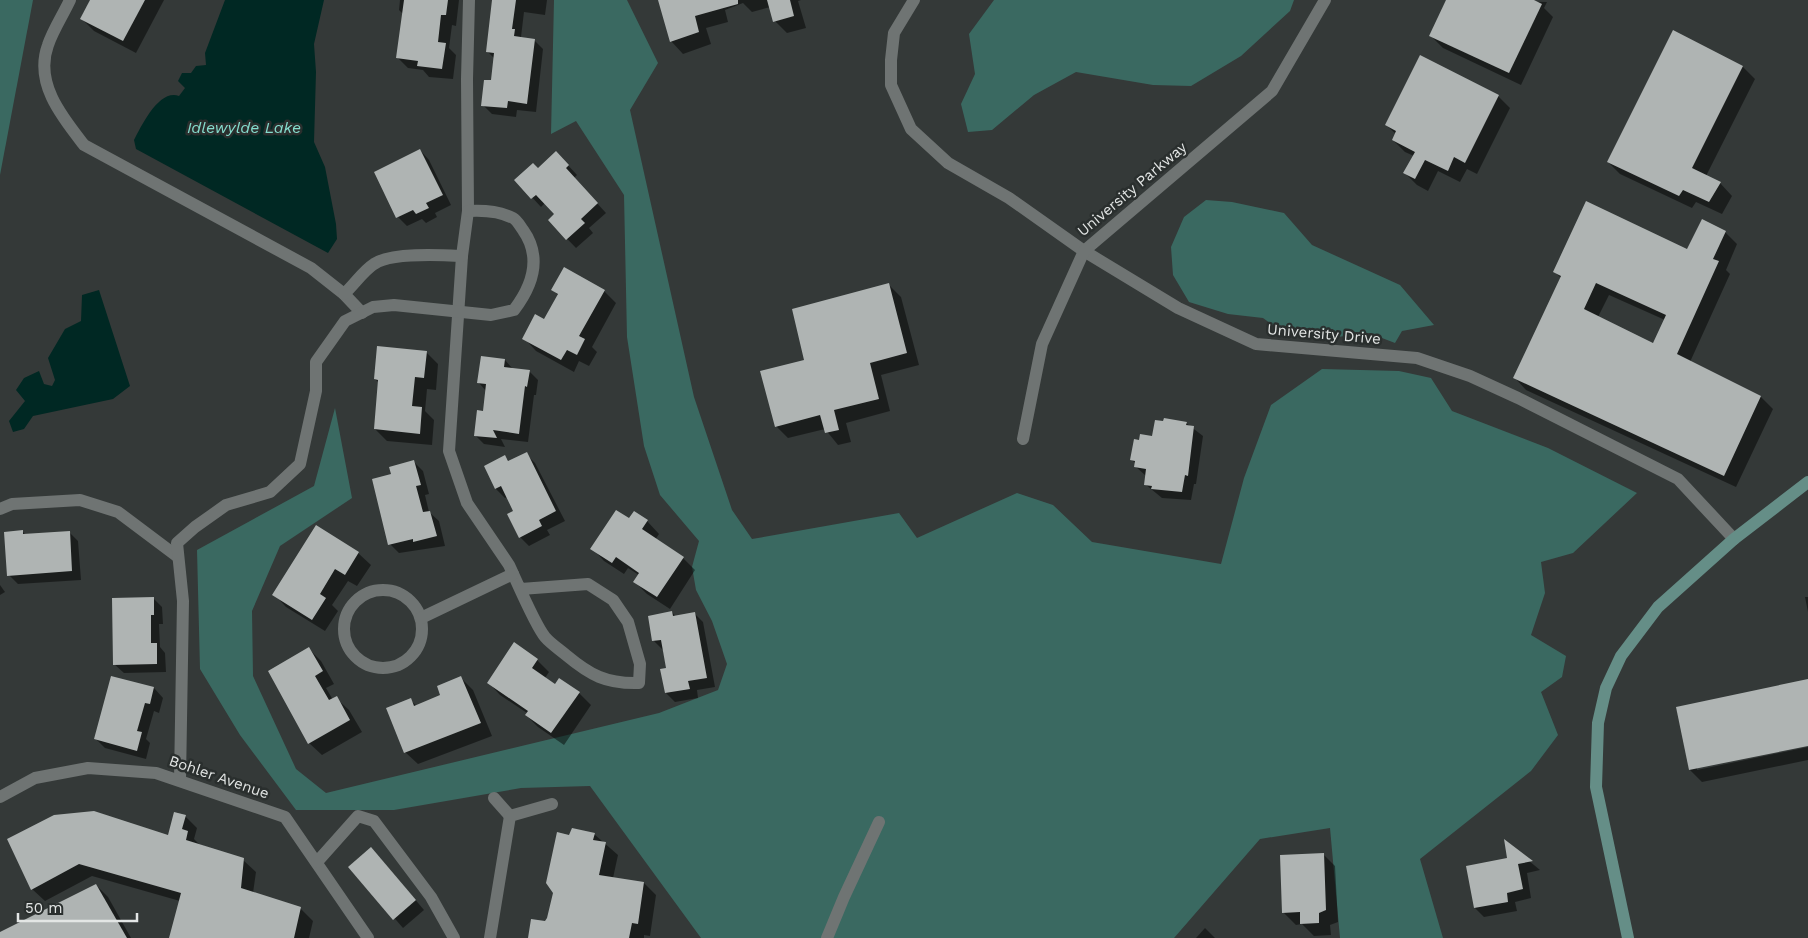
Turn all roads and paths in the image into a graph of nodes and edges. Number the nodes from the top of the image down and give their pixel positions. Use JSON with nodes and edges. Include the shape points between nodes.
{"nodes":[{"id":1,"x":70,"y":0,"type":"edge"},
{"id":2,"x":469,"y":0,"type":"edge"},
{"id":3,"x":914,"y":0,"type":"edge"},
{"id":4,"x":1325,"y":0,"type":"edge"},
{"id":5,"x":468,"y":211,"type":"junction"},
{"id":6,"x":1084,"y":252,"type":"junction"},
{"id":7,"x":462,"y":256,"type":"junction"},
{"id":8,"x":344,"y":294,"type":"junction"},
{"id":9,"x":460,"y":312,"type":"junction"},
{"id":10,"x":362,"y":313,"type":"junction"},
{"id":11,"x":1022,"y":439,"type":"dead end"},
{"id":12,"x":1808,"y":482,"type":"edge"},
{"id":13,"x":0,"y":509,"type":"edge"},
{"id":14,"x":1734,"y":539,"type":"junction"},
{"id":15,"x":178,"y":557,"type":"junction"},
{"id":16,"x":513,"y":574,"type":"junction"},
{"id":17,"x":521,"y":589,"type":"junction"},
{"id":18,"x":421,"y":618,"type":"junction"},
{"id":19,"x":180,"y":780,"type":"junction"},
{"id":20,"x":0,"y":797,"type":"edge"},
{"id":21,"x":494,"y":798,"type":"dead end"},
{"id":22,"x":552,"y":804,"type":"dead end"},
{"id":23,"x":510,"y":816,"type":"junction"},
{"id":24,"x":879,"y":822,"type":"dead end"},
{"id":25,"x":316,"y":862,"type":"junction"},
{"id":26,"x":368,"y":938,"type":"edge"},
{"id":27,"x":454,"y":938,"type":"edge"},
{"id":28,"x":490,"y":938,"type":"edge"},
{"id":29,"x":828,"y":938,"type":"edge"},
{"id":30,"x":1628,"y":938,"type":"edge"}],
"edges":[{"from":1,"to":8,"type":"street","via":[[47,46],[44,74],[59,113],[84,145],[310,268]]},
{"from":2,"to":5,"type":"street"},
{"from":3,"to":6,"type":"street","name":"University Drive","via":[[894,33],[890,60],[892,85],[912,129],[948,163],[1009,198]]},
{"from":4,"to":6,"type":"street","name":"University Parkway","via":[[1272,91]]},
{"from":5,"to":7,"type":"street"},
{"from":5,"to":9,"type":"street","via":[[489,210],[515,219],[532,242],[533,271],[527,294],[514,310],[491,315]]},
{"from":6,"to":11,"type":"street","name":"University Parkway","via":[[1042,344]]},
{"from":6,"to":14,"type":"street","name":"University Drive","via":[[1178,308],[1256,344],[1417,358],[1494,387],[1678,479]]},
{"from":7,"to":8,"type":"street","via":[[422,255],[386,259],[374,263]]},
{"from":7,"to":9,"type":"street"},
{"from":8,"to":10,"type":"street"},
{"from":9,"to":10,"type":"street","via":[[394,305],[373,307]]},
{"from":9,"to":16,"type":"street","via":[[449,451],[467,502]]},
{"from":10,"to":15,"type":"street","via":[[345,321],[316,362],[316,391],[300,464],[270,492],[226,505],[195,527],[177,544]]},
{"from":12,"to":14,"type":"main road"},
{"from":13,"to":15,"type":"street","via":[[12,504],[80,500],[118,512]]},
{"from":14,"to":30,"type":"main road","via":[[1658,607],[1621,656],[1606,688],[1598,723],[1596,787]]},
{"from":15,"to":19,"type":"street","via":[[183,601]]},
{"from":16,"to":17,"type":"street"},
{"from":16,"to":18,"type":"street"},
{"from":17,"to":17,"type":"street","via":[[544,636],[589,674],[618,684],[638,683],[640,664],[628,622],[613,600],[588,584]]},
{"from":18,"to":18,"type":"street","via":[[407,597],[388,590],[369,592],[358,598],[347,614],[343,633],[347,646],[364,664],[377,669],[390,668],[402,664],[420,644]]},
{"from":19,"to":20,"type":"street","name":"Bohler Avenue","via":[[156,773],[88,768],[35,778]]},
{"from":19,"to":25,"type":"street","name":"Bohler Avenue","via":[[285,817]]},
{"from":21,"to":23,"type":"street"},
{"from":22,"to":23,"type":"street"},
{"from":23,"to":28,"type":"street"},
{"from":24,"to":29,"type":"street"},
{"from":25,"to":26,"type":"street","name":"Bohler Avenue"},
{"from":25,"to":27,"type":"street","via":[[358,816],[374,821],[431,897]]}]}
